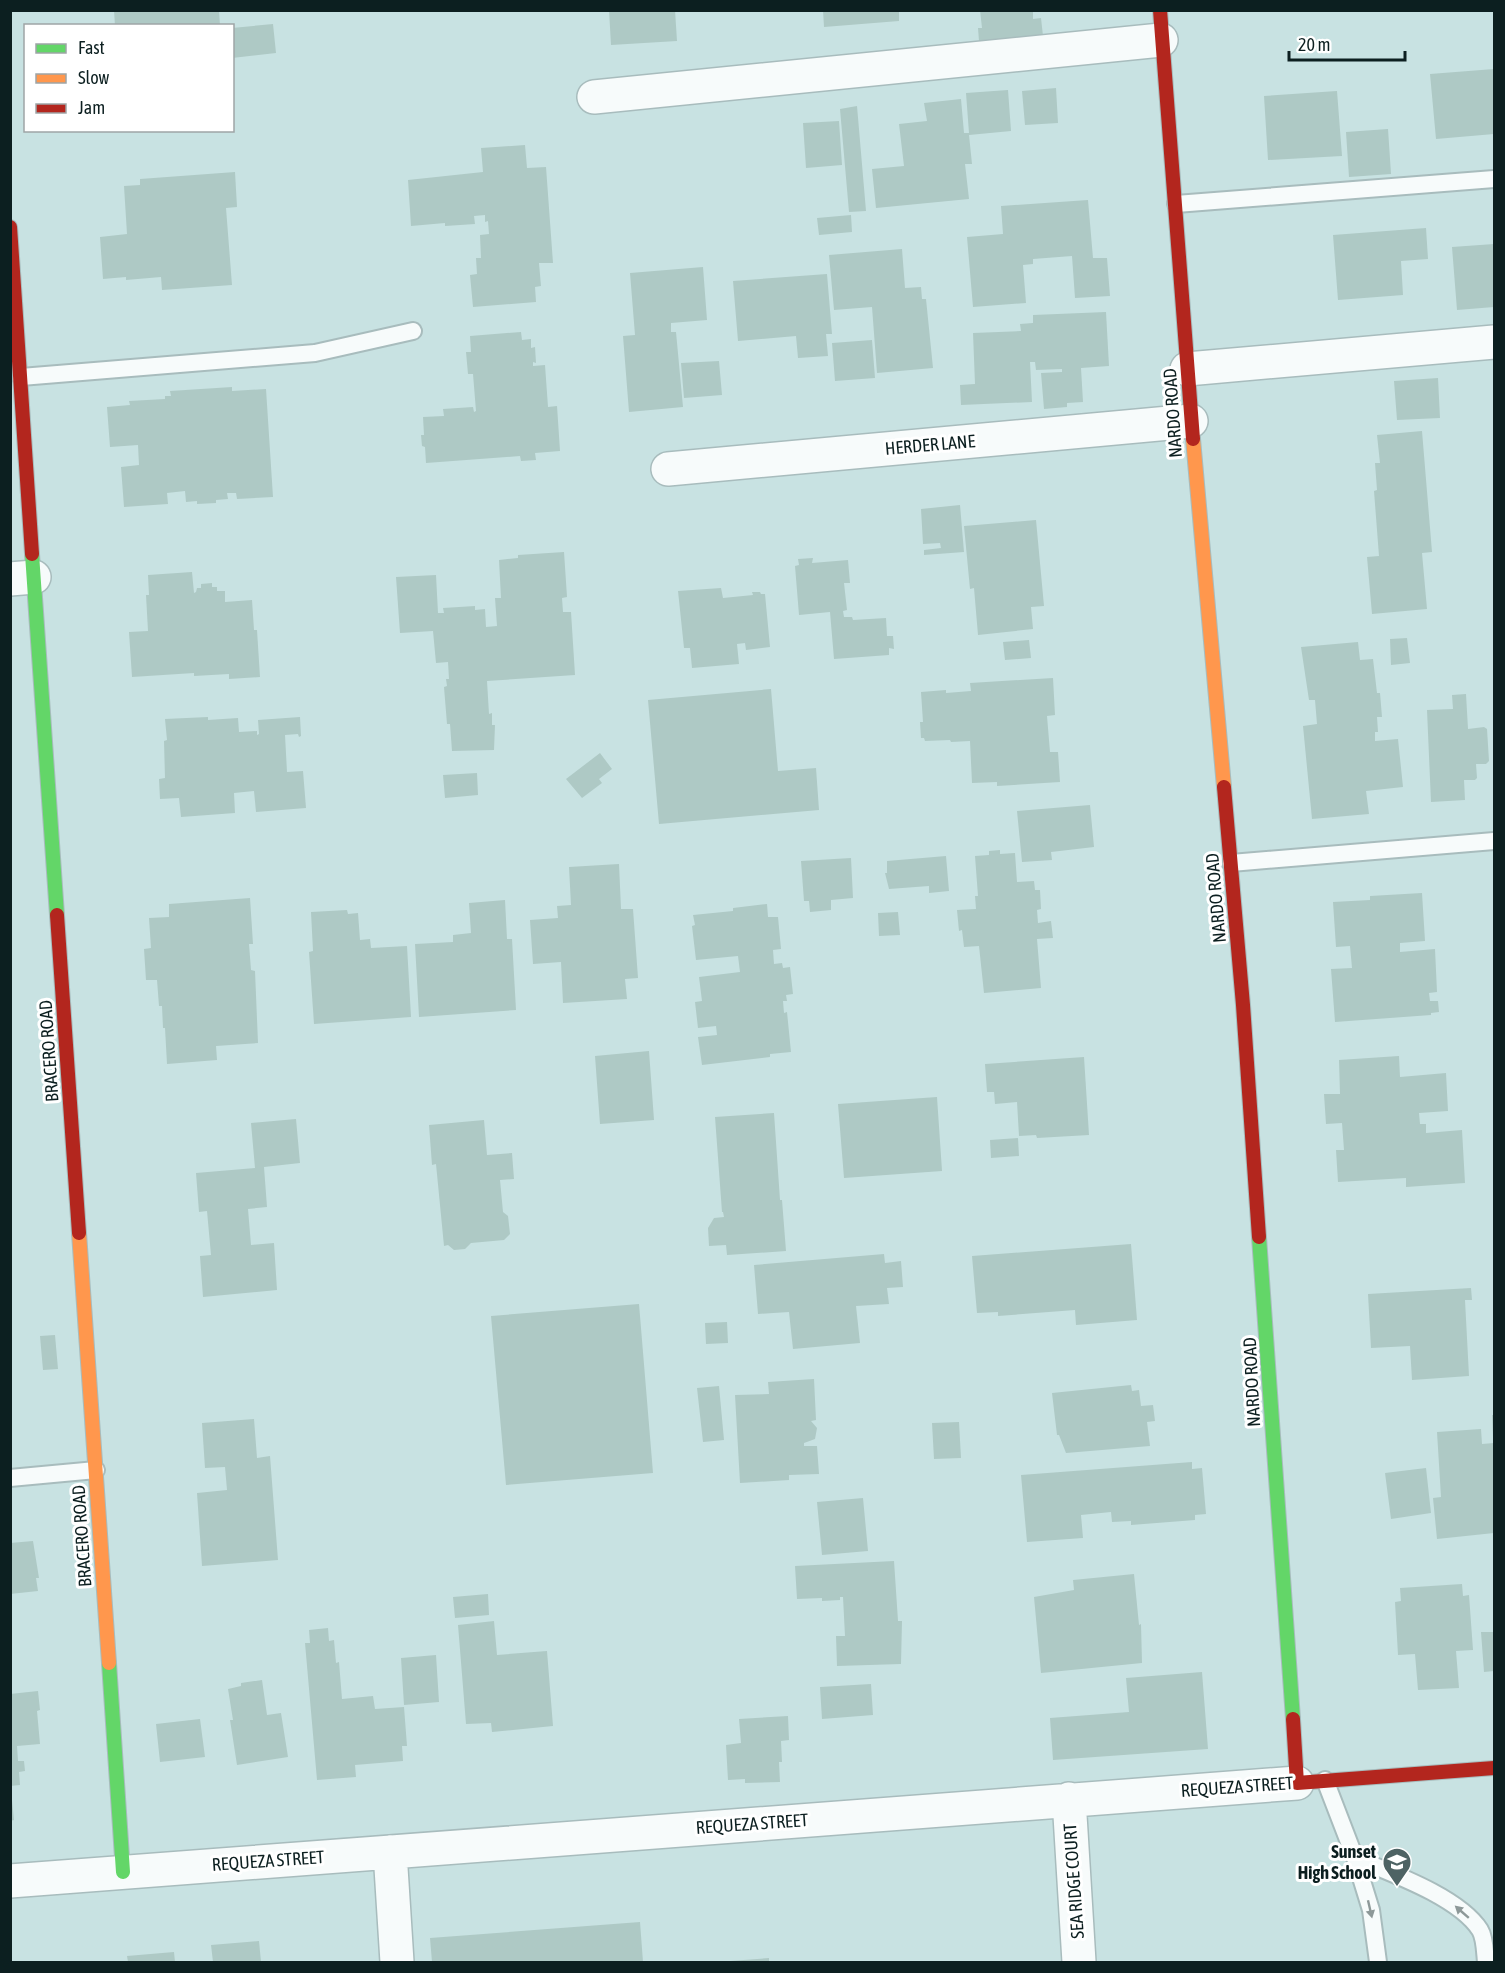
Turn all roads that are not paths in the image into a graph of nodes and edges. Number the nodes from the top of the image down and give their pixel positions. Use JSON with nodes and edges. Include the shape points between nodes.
{"nodes":[{"id":1,"x":1161,"y":25,"type":"edge"},
{"id":2,"x":594,"y":97,"type":"dead end"},
{"id":3,"x":1494,"y":179,"type":"edge"},
{"id":4,"x":1176,"y":204,"type":"junction"},
{"id":5,"x":10,"y":227,"type":"edge"},
{"id":6,"x":413,"y":331,"type":"dead end"},
{"id":7,"x":1494,"y":342,"type":"edge"},
{"id":8,"x":1187,"y":369,"type":"junction"},
{"id":9,"x":21,"y":377,"type":"junction"},
{"id":10,"x":1191,"y":421,"type":"junction"},
{"id":11,"x":668,"y":469,"type":"dead end"},
{"id":12,"x":22,"y":578,"type":"edge"},
{"id":13,"x":1494,"y":841,"type":"edge"},
{"id":14,"x":1231,"y":863,"type":"junction"},
{"id":15,"x":96,"y":1470,"type":"junction"},
{"id":16,"x":10,"y":1478,"type":"edge"},
{"id":17,"x":1494,"y":1768,"type":"edge"},
{"id":18,"x":1311,"y":1781,"type":"junction"},
{"id":19,"x":1069,"y":1799,"type":"junction"},
{"id":20,"x":390,"y":1852,"type":"junction"},
{"id":21,"x":1355,"y":1858,"type":"junction"},
{"id":22,"x":123,"y":1872,"type":"junction"},
{"id":23,"x":10,"y":1881,"type":"edge"},
{"id":24,"x":397,"y":1962,"type":"edge"},
{"id":25,"x":1079,"y":1962,"type":"edge"},
{"id":26,"x":1378,"y":1962,"type":"edge"},
{"id":27,"x":1486,"y":1962,"type":"edge"}],
"edges":[{"from":1,"to":2,"type":"street"},
{"from":1,"to":4,"type":"street","name":"NARDO ROAD"},
{"from":3,"to":4,"type":"lane"},
{"from":4,"to":8,"type":"street","name":"NARDO ROAD"},
{"from":5,"to":9,"type":"street","name":"BRACERO ROAD"},
{"from":6,"to":9,"type":"lane","via":[[315,353]]},
{"from":7,"to":8,"type":"street"},
{"from":8,"to":10,"type":"street","name":"NARDO ROAD"},
{"from":9,"to":12,"type":"street","name":"BRACERO ROAD"},
{"from":10,"to":11,"type":"street","name":"HERDER LANE"},
{"from":10,"to":14,"type":"street","name":"NARDO ROAD"},
{"from":12,"to":15,"type":"street","name":"BRACERO ROAD"},
{"from":13,"to":14,"type":"lane"},
{"from":14,"to":18,"type":"street","name":"NARDO ROAD"},
{"from":15,"to":16,"type":"lane"},
{"from":15,"to":22,"type":"street","name":"BRACERO ROAD"},
{"from":17,"to":18,"type":"street","name":"REQUEZA STREET"},
{"from":18,"to":19,"type":"street","name":"REQUEZA STREET"},
{"from":18,"to":21,"type":"lane"},
{"from":19,"to":20,"type":"street","name":"REQUEZA STREET"},
{"from":19,"to":25,"type":"street","name":"SEA RIDGE COURT"},
{"from":20,"to":22,"type":"street","name":"REQUEZA STREET"},
{"from":20,"to":24,"type":"street"},
{"from":21,"to":26,"type":"lane","one_way":true,"via":[[1371,1910]]},
{"from":27,"to":21,"type":"lane","one_way":true,"via":[[1481,1932],[1462,1910]]},
{"from":22,"to":23,"type":"street","name":"REQUEZA STREET"}]}
